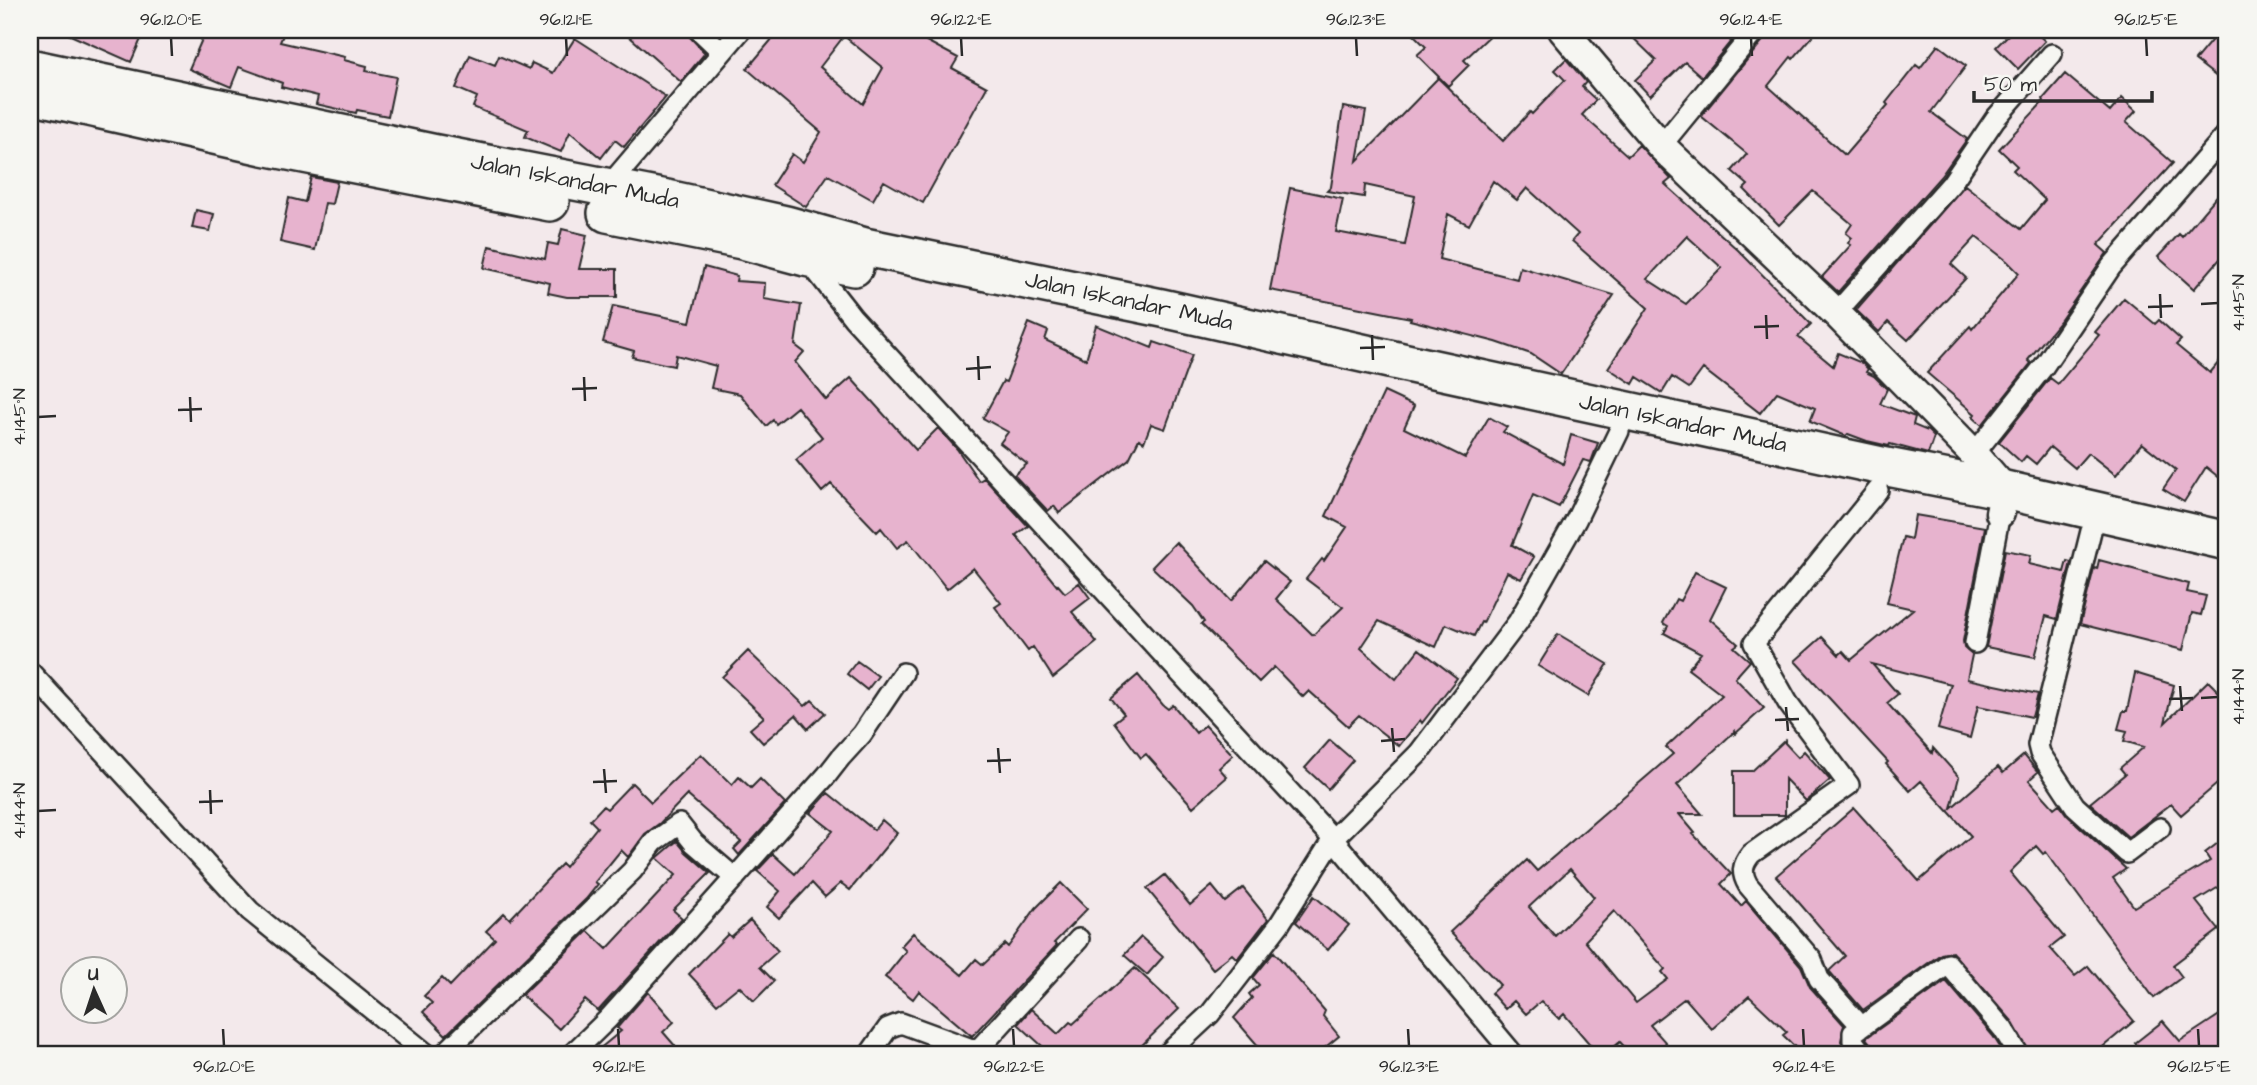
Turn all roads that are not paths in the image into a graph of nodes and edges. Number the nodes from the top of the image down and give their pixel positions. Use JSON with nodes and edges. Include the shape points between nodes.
{"nodes":[{"id":1,"x":699,"y":30,"type":"edge"},
{"id":2,"x":741,"y":30,"type":"edge"},
{"id":3,"x":1563,"y":30,"type":"edge"},
{"id":4,"x":1756,"y":30,"type":"edge"},
{"id":5,"x":722,"y":51,"type":"junction"},
{"id":6,"x":2052,"y":54,"type":"dead end"},
{"id":7,"x":30,"y":68,"type":"edge"},
{"id":8,"x":30,"y":94,"type":"edge"},
{"id":9,"x":2227,"y":134,"type":"edge"},
{"id":10,"x":1661,"y":146,"type":"junction"},
{"id":11,"x":378,"y":155,"type":"junction"},
{"id":12,"x":428,"y":166,"type":"junction"},
{"id":13,"x":607,"y":188,"type":"junction"},
{"id":14,"x":786,"y":225,"type":"junction"},
{"id":15,"x":805,"y":257,"type":"junction"},
{"id":16,"x":1836,"y":313,"type":"junction"},
{"id":17,"x":1619,"y":431,"type":"junction"},
{"id":18,"x":1974,"y":454,"type":"junction"},
{"id":19,"x":1878,"y":490,"type":"junction"},
{"id":20,"x":2003,"y":501,"type":"junction"},
{"id":21,"x":2091,"y":531,"type":"junction"},
{"id":22,"x":2227,"y":541,"type":"edge"},
{"id":23,"x":2227,"y":563,"type":"edge"},
{"id":24,"x":1975,"y":643,"type":"dead end"},
{"id":25,"x":30,"y":672,"type":"edge"},
{"id":26,"x":903,"y":673,"type":"dead end"},
{"id":27,"x":2160,"y":828,"type":"dead end"},
{"id":28,"x":1333,"y":839,"type":"junction"},
{"id":29,"x":735,"y":878,"type":"junction"},
{"id":30,"x":1079,"y":939,"type":"dead end"},
{"id":31,"x":1861,"y":1026,"type":"junction"},
{"id":32,"x":979,"y":1053,"type":"edge"},
{"id":33,"x":428,"y":1055,"type":"edge"},
{"id":34,"x":443,"y":1055,"type":"edge"},
{"id":35,"x":571,"y":1055,"type":"edge"},
{"id":36,"x":869,"y":1055,"type":"edge"},
{"id":37,"x":1166,"y":1055,"type":"edge"},
{"id":38,"x":1514,"y":1055,"type":"edge"},
{"id":39,"x":1864,"y":1055,"type":"edge"},
{"id":40,"x":2019,"y":1055,"type":"edge"}],
"edges":[{"from":1,"to":5,"type":"street"},
{"from":2,"to":5,"type":"street"},
{"from":3,"to":10,"type":"street"},
{"from":4,"to":10,"type":"street"},
{"from":5,"to":13,"type":"street"},
{"from":6,"to":16,"type":"street","via":[[1995,119],[1951,184]]},
{"from":7,"to":11,"type":"highway","name":"Jalan Iskandar Muda"},
{"from":8,"to":11,"type":"highway","name":"Jalan Iskandar Muda","via":[[263,146]]},
{"from":9,"to":18,"type":"street","via":[[2111,267],[2043,366]]},
{"from":10,"to":16,"type":"street"},
{"from":11,"to":12,"type":"highway","name":"Jalan Iskandar Muda"},
{"from":12,"to":13,"type":"highway","name":"Jalan Iskandar Muda"},
{"from":12,"to":15,"type":"highway","name":"Jalan Iskandar Muda"},
{"from":13,"to":14,"type":"highway","name":"Jalan Iskandar Muda"},
{"from":14,"to":15,"type":"street"},
{"from":14,"to":20,"type":"highway","name":"Jalan Iskandar Muda","via":[[864,247],[1882,466]]},
{"from":15,"to":17,"type":"highway","name":"Jalan Iskandar Muda"},
{"from":15,"to":28,"type":"street","via":[[871,337]]},
{"from":16,"to":18,"type":"street"},
{"from":17,"to":19,"type":"highway","name":"Jalan Iskandar Muda"},
{"from":17,"to":28,"type":"street","via":[[1576,520],[1518,622],[1419,754]]},
{"from":18,"to":20,"type":"street"},
{"from":19,"to":20,"type":"highway","name":"Jalan Iskandar Muda"},
{"from":19,"to":31,"type":"street","via":[[1754,643],[1788,703],[1849,785],[1751,854],[1743,874],[1812,960],[1819,979]]},
{"from":20,"to":21,"type":"highway","name":"Jalan Iskandar Muda"},
{"from":20,"to":22,"type":"highway","name":"Jalan Iskandar Muda"},
{"from":20,"to":24,"type":"street"},
{"from":21,"to":23,"type":"highway","name":"Jalan Iskandar Muda"},
{"from":21,"to":27,"type":"street","via":[[2038,745],[2075,806],[2127,853]]},
{"from":25,"to":33,"type":"street","via":[[250,911]]},
{"from":26,"to":29,"type":"street","via":[[862,734]]},
{"from":28,"to":37,"type":"street","via":[[1259,951],[1210,1014]]},
{"from":28,"to":38,"type":"street"},
{"from":29,"to":34,"type":"street","via":[[679,824],[653,842],[632,871]]},
{"from":29,"to":35,"type":"street"},
{"from":30,"to":32,"type":"street"},
{"from":31,"to":39,"type":"street","via":[[1853,1033],[1853,1041]]},
{"from":31,"to":40,"type":"street","via":[[1948,964]]},
{"from":32,"to":36,"type":"street","via":[[901,1023],[888,1028]]}]}
